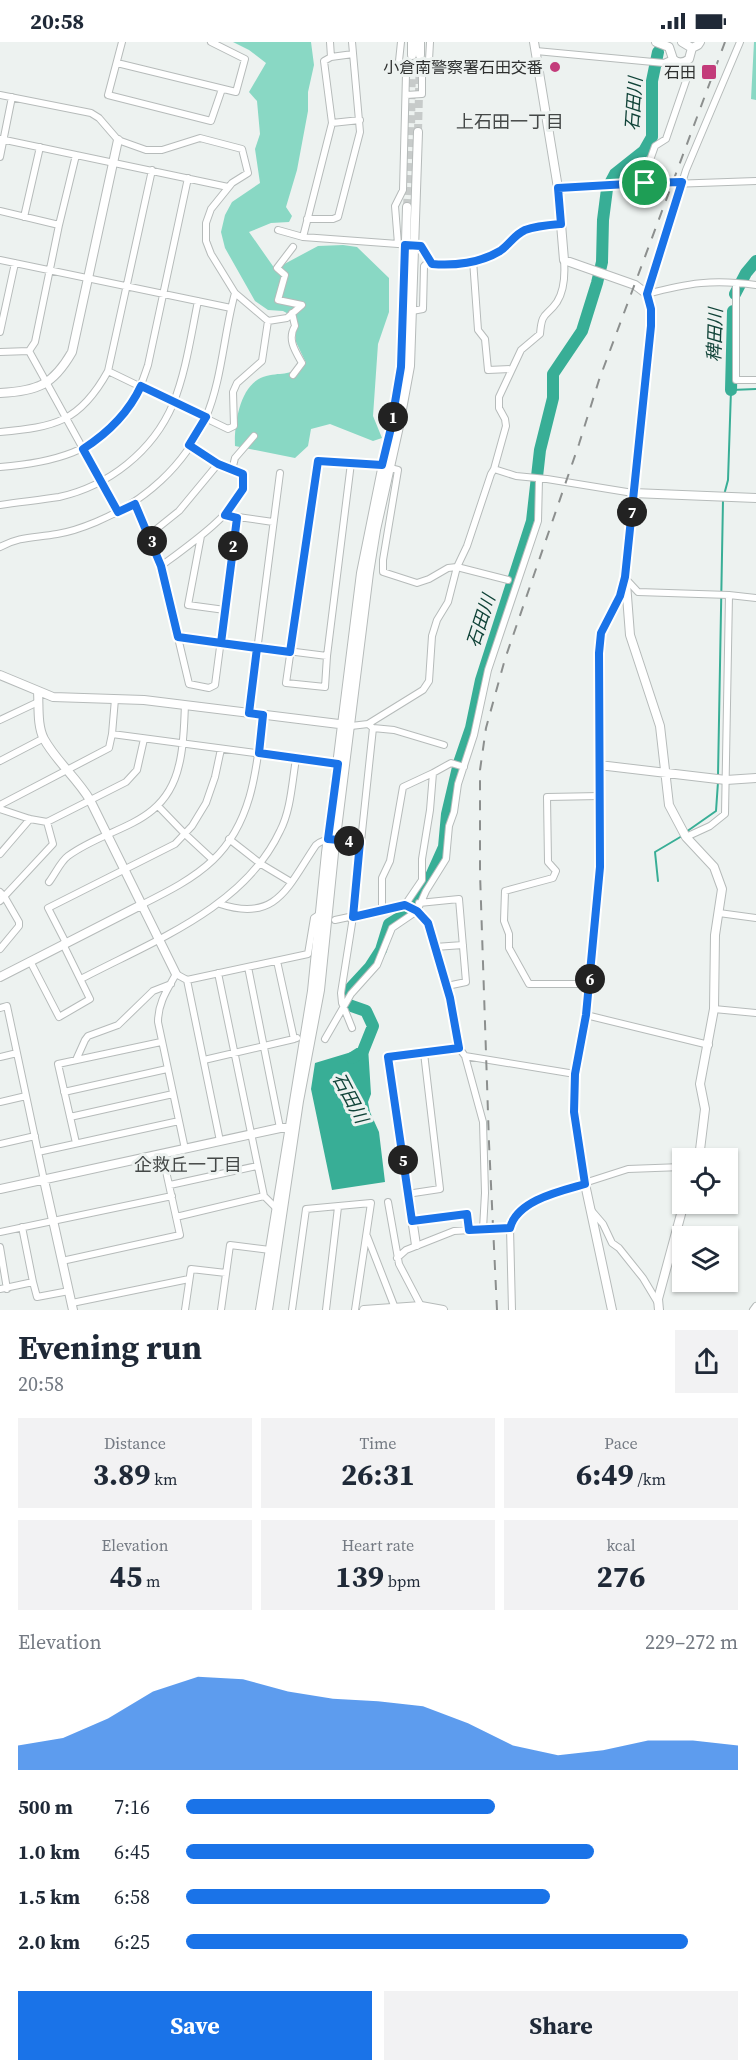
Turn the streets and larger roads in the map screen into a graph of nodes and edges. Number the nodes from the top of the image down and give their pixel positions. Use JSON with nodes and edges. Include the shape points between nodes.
{"nodes":[{"id":1,"x":122,"y":42,"type":"edge"},
{"id":2,"x":212,"y":42,"type":"edge"},
{"id":3,"x":330,"y":42,"type":"edge"},
{"id":4,"x":352,"y":42,"type":"edge"},
{"id":5,"x":400,"y":42,"type":"edge"},
{"id":6,"x":412,"y":42,"type":"edge"},
{"id":7,"x":420,"y":42,"type":"edge"},
{"id":8,"x":430,"y":42,"type":"edge"},
{"id":9,"x":656,"y":42,"type":"edge"},
{"id":10,"x":682,"y":42,"type":"edge"},
{"id":11,"x":700,"y":42,"type":"edge"},
{"id":12,"x":740,"y":42,"type":"edge"},
{"id":13,"x":535,"y":47,"type":"edge"},
{"id":14,"x":692,"y":48,"type":"junction"},
{"id":15,"x":353,"y":54,"type":"junction"},
{"id":16,"x":331,"y":57,"type":"junction"},
{"id":17,"x":673,"y":59,"type":"junction"},
{"id":18,"x":684,"y":62,"type":"junction"},
{"id":19,"x":117,"y":63,"type":"junction"},
{"id":20,"x":222,"y":89,"type":"junction"},
{"id":21,"x":0,"y":95,"type":"edge"},
{"id":22,"x":406,"y":95,"type":"junction"},
{"id":23,"x":12,"y":97,"type":"junction"},
{"id":24,"x":360,"y":120,"type":"junction"},
{"id":25,"x":332,"y":123,"type":"junction"},
{"id":26,"x":418,"y":132,"type":"tunnel mouth"},
{"id":27,"x":2,"y":139,"type":"edge"},
{"id":28,"x":118,"y":140,"type":"junction"},
{"id":29,"x":40,"y":147,"type":"junction"},
{"id":30,"x":76,"y":155,"type":"junction"},
{"id":31,"x":0,"y":157,"type":"edge"},
{"id":32,"x":113,"y":163,"type":"junction"},
{"id":33,"x":153,"y":170,"type":"junction"},
{"id":34,"x":188,"y":178,"type":"junction"},
{"id":35,"x":756,"y":181,"type":"edge"},
{"id":36,"x":682,"y":182,"type":"junction"},
{"id":37,"x":645,"y":183,"type":"junction"},
{"id":38,"x":228,"y":187,"type":"junction"},
{"id":39,"x":558,"y":188,"type":"junction"},
{"id":40,"x":406,"y":207,"type":"tunnel mouth"},
{"id":41,"x":0,"y":211,"type":"edge"},
{"id":42,"x":24,"y":217,"type":"junction"},
{"id":43,"x":307,"y":219,"type":"junction"},
{"id":44,"x":561,"y":224,"type":"junction"},
{"id":45,"x":59,"y":225,"type":"junction"},
{"id":46,"x":278,"y":230,"type":"dead end"},
{"id":47,"x":303,"y":237,"type":"junction"},
{"id":48,"x":406,"y":244,"type":"junction"},
{"id":49,"x":293,"y":248,"type":"dead end"},
{"id":50,"x":0,"y":260,"type":"edge"},
{"id":51,"x":430,"y":260,"type":"junction"},
{"id":52,"x":473,"y":260,"type":"junction"},
{"id":53,"x":564,"y":260,"type":"junction"},
{"id":54,"x":15,"y":263,"type":"junction"},
{"id":55,"x":51,"y":271,"type":"junction"},
{"id":56,"x":89,"y":279,"type":"junction"},
{"id":57,"x":736,"y":283,"type":"junction"},
{"id":58,"x":756,"y":285,"type":"edge"},
{"id":59,"x":128,"y":287,"type":"junction"},
{"id":60,"x":235,"y":293,"type":"junction"},
{"id":61,"x":163,"y":294,"type":"junction"},
{"id":62,"x":647,"y":294,"type":"junction"},
{"id":63,"x":198,"y":301,"type":"junction"},
{"id":64,"x":231,"y":308,"type":"junction"},
{"id":65,"x":412,"y":311,"type":"junction"},
{"id":66,"x":292,"y":313,"type":"junction"},
{"id":67,"x":268,"y":321,"type":"junction"},
{"id":68,"x":0,"y":332,"type":"edge"},
{"id":69,"x":29,"y":351,"type":"junction"},
{"id":70,"x":0,"y":352,"type":"edge"},
{"id":71,"x":512,"y":369,"type":"junction"},
{"id":72,"x":108,"y":371,"type":"junction"},
{"id":73,"x":293,"y":375,"type":"dead end"},
{"id":74,"x":756,"y":380,"type":"edge"},
{"id":75,"x":47,"y":384,"type":"junction"},
{"id":76,"x":141,"y":386,"type":"junction"},
{"id":77,"x":0,"y":393,"type":"edge"},
{"id":78,"x":174,"y":402,"type":"junction"},
{"id":79,"x":206,"y":417,"type":"junction"},
{"id":80,"x":67,"y":419,"type":"junction"},
{"id":81,"x":0,"y":432,"type":"edge"},
{"id":82,"x":254,"y":436,"type":"dead end"},
{"id":83,"x":189,"y":445,"type":"junction"},
{"id":84,"x":83,"y":449,"type":"junction"},
{"id":85,"x":351,"y":463,"type":"junction"},
{"id":86,"x":218,"y":464,"type":"junction"},
{"id":87,"x":386,"y":466,"type":"junction"},
{"id":88,"x":0,"y":467,"type":"edge"},
{"id":89,"x":494,"y":469,"type":"junction"},
{"id":90,"x":232,"y":470,"type":"junction"},
{"id":91,"x":280,"y":473,"type":"dead end"},
{"id":92,"x":539,"y":479,"type":"junction"},
{"id":93,"x":101,"y":482,"type":"junction"},
{"id":94,"x":633,"y":493,"type":"junction"},
{"id":95,"x":756,"y":498,"type":"edge"},
{"id":96,"x":135,"y":504,"type":"junction"},
{"id":97,"x":0,"y":505,"type":"edge"},
{"id":98,"x":118,"y":512,"type":"junction"},
{"id":99,"x":225,"y":515,"type":"junction"},
{"id":100,"x":237,"y":518,"type":"junction"},
{"id":101,"x":273,"y":522,"type":"junction"},
{"id":102,"x":149,"y":535,"type":"junction"},
{"id":103,"x":201,"y":536,"type":"junction"},
{"id":104,"x":0,"y":547,"type":"edge"},
{"id":105,"x":161,"y":566,"type":"junction"},
{"id":106,"x":457,"y":567,"type":"junction"},
{"id":107,"x":625,"y":577,"type":"junction"},
{"id":108,"x":508,"y":580,"type":"dead end"},
{"id":109,"x":729,"y":595,"type":"junction"},
{"id":110,"x":756,"y":598,"type":"edge"},
{"id":111,"x":225,"y":610,"type":"junction"},
{"id":112,"x":178,"y":637,"type":"junction"},
{"id":113,"x":221,"y":643,"type":"junction"},
{"id":114,"x":257,"y":648,"type":"junction"},
{"id":115,"x":290,"y":652,"type":"junction"},
{"id":116,"x":327,"y":656,"type":"junction"},
{"id":117,"x":0,"y":675,"type":"edge"},
{"id":118,"x":38,"y":692,"type":"junction"},
{"id":119,"x":115,"y":699,"type":"junction"},
{"id":120,"x":38,"y":702,"type":"junction"},
{"id":121,"x":185,"y":705,"type":"junction"},
{"id":122,"x":249,"y":713,"type":"junction"},
{"id":123,"x":263,"y":715,"type":"junction"},
{"id":124,"x":0,"y":720,"type":"edge"},
{"id":125,"x":347,"y":725,"type":"junction"},
{"id":126,"x":370,"y":726,"type":"junction"},
{"id":127,"x":112,"y":734,"type":"junction"},
{"id":128,"x":44,"y":738,"type":"junction"},
{"id":129,"x":144,"y":739,"type":"junction"},
{"id":130,"x":182,"y":744,"type":"junction"},
{"id":131,"x":444,"y":745,"type":"dead end"},
{"id":132,"x":221,"y":749,"type":"junction"},
{"id":133,"x":259,"y":753,"type":"junction"},
{"id":134,"x":296,"y":759,"type":"junction"},
{"id":135,"x":0,"y":761,"type":"edge"},
{"id":136,"x":338,"y":764,"type":"junction"},
{"id":137,"x":599,"y":765,"type":"junction"},
{"id":138,"x":464,"y":768,"type":"junction"},
{"id":139,"x":68,"y":769,"type":"junction"},
{"id":140,"x":433,"y":772,"type":"junction"},
{"id":141,"x":665,"y":773,"type":"junction"},
{"id":142,"x":756,"y":778,"type":"edge"},
{"id":143,"x":726,"y":780,"type":"junction"},
{"id":144,"x":600,"y":796,"type":"junction"},
{"id":145,"x":90,"y":800,"type":"junction"},
{"id":146,"x":158,"y":806,"type":"junction"},
{"id":147,"x":0,"y":807,"type":"edge"},
{"id":148,"x":30,"y":819,"type":"junction"},
{"id":149,"x":47,"y":822,"type":"junction"},
{"id":150,"x":185,"y":834,"type":"junction"},
{"id":151,"x":107,"y":835,"type":"junction"},
{"id":152,"x":686,"y":837,"type":"junction"},
{"id":153,"x":230,"y":839,"type":"junction"},
{"id":154,"x":332,"y":839,"type":"junction"},
{"id":155,"x":360,"y":842,"type":"junction"},
{"id":156,"x":0,"y":854,"type":"edge"},
{"id":157,"x":213,"y":860,"type":"junction"},
{"id":158,"x":261,"y":864,"type":"junction"},
{"id":159,"x":125,"y":869,"type":"junction"},
{"id":160,"x":422,"y":880,"type":"junction"},
{"id":161,"x":49,"y":882,"type":"dead end"},
{"id":162,"x":291,"y":882,"type":"junction"},
{"id":163,"x":426,"y":891,"type":"junction"},
{"id":164,"x":1,"y":897,"type":"edge"},
{"id":165,"x":419,"y":903,"type":"junction"},
{"id":166,"x":143,"y":904,"type":"junction"},
{"id":167,"x":220,"y":904,"type":"junction"},
{"id":168,"x":405,"y":905,"type":"junction"},
{"id":169,"x":382,"y":910,"type":"junction"},
{"id":170,"x":417,"y":911,"type":"junction"},
{"id":171,"x":718,"y":913,"type":"junction"},
{"id":172,"x":320,"y":914,"type":"junction"},
{"id":173,"x":353,"y":917,"type":"junction"},
{"id":174,"x":756,"y":918,"type":"edge"},
{"id":175,"x":335,"y":920,"type":"dead end"},
{"id":176,"x":160,"y":938,"type":"junction"},
{"id":177,"x":64,"y":944,"type":"junction"},
{"id":178,"x":463,"y":945,"type":"junction"},
{"id":179,"x":435,"y":947,"type":"junction"},
{"id":180,"x":0,"y":949,"type":"edge"},
{"id":181,"x":30,"y":961,"type":"junction"},
{"id":182,"x":277,"y":961,"type":"junction"},
{"id":183,"x":248,"y":967,"type":"junction"},
{"id":184,"x":218,"y":973,"type":"junction"},
{"id":185,"x":177,"y":974,"type":"junction"},
{"id":186,"x":0,"y":977,"type":"edge"},
{"id":187,"x":81,"y":979,"type":"junction"},
{"id":188,"x":187,"y":980,"type":"junction"},
{"id":189,"x":171,"y":984,"type":"junction"},
{"id":190,"x":589,"y":984,"type":"junction"},
{"id":191,"x":447,"y":986,"type":"junction"},
{"id":192,"x":343,"y":1006,"type":"junction"},
{"id":193,"x":0,"y":1008,"type":"edge"},
{"id":194,"x":714,"y":1009,"type":"junction"},
{"id":195,"x":756,"y":1013,"type":"edge"},
{"id":196,"x":586,"y":1015,"type":"junction"},
{"id":197,"x":352,"y":1028,"type":"dead end"},
{"id":198,"x":299,"y":1039,"type":"junction"},
{"id":199,"x":325,"y":1039,"type":"dead end"},
{"id":200,"x":161,"y":1042,"type":"junction"},
{"id":201,"x":709,"y":1045,"type":"junction"},
{"id":202,"x":264,"y":1046,"type":"junction"},
{"id":203,"x":459,"y":1048,"type":"junction"},
{"id":204,"x":17,"y":1053,"type":"junction"},
{"id":205,"x":234,"y":1053,"type":"junction"},
{"id":206,"x":424,"y":1053,"type":"junction"},
{"id":207,"x":465,"y":1056,"type":"junction"},
{"id":208,"x":0,"y":1057,"type":"edge"},
{"id":209,"x":76,"y":1060,"type":"junction"},
{"id":210,"x":204,"y":1060,"type":"junction"},
{"id":211,"x":167,"y":1069,"type":"junction"},
{"id":212,"x":575,"y":1074,"type":"junction"},
{"id":213,"x":64,"y":1092,"type":"junction"},
{"id":214,"x":173,"y":1094,"type":"junction"},
{"id":215,"x":26,"y":1096,"type":"junction"},
{"id":216,"x":0,"y":1101,"type":"edge"},
{"id":217,"x":70,"y":1117,"type":"junction"},
{"id":218,"x":179,"y":1121,"type":"junction"},
{"id":219,"x":288,"y":1128,"type":"junction"},
{"id":220,"x":251,"y":1134,"type":"junction"},
{"id":221,"x":35,"y":1136,"type":"junction"},
{"id":222,"x":220,"y":1141,"type":"junction"},
{"id":223,"x":76,"y":1143,"type":"junction"},
{"id":224,"x":0,"y":1144,"type":"edge"},
{"id":225,"x":700,"y":1148,"type":"edge"},
{"id":226,"x":185,"y":1149,"type":"junction"},
{"id":227,"x":38,"y":1152,"type":"junction"},
{"id":228,"x":162,"y":1153,"type":"junction"},
{"id":229,"x":257,"y":1166,"type":"junction"},
{"id":230,"x":672,"y":1167,"type":"edge"},
{"id":231,"x":44,"y":1180,"type":"junction"},
{"id":232,"x":585,"y":1184,"type":"junction"},
{"id":233,"x":170,"y":1185,"type":"junction"},
{"id":234,"x":0,"y":1189,"type":"edge"},
{"id":235,"x":407,"y":1194,"type":"junction"},
{"id":236,"x":172,"y":1196,"type":"junction"},
{"id":237,"x":264,"y":1196,"type":"junction"},
{"id":238,"x":388,"y":1202,"type":"dead end"},
{"id":239,"x":338,"y":1207,"type":"junction"},
{"id":240,"x":276,"y":1208,"type":"junction"},
{"id":241,"x":591,"y":1209,"type":"junction"},
{"id":242,"x":680,"y":1214,"type":"edge"},
{"id":243,"x":176,"y":1217,"type":"junction"},
{"id":244,"x":53,"y":1221,"type":"junction"},
{"id":245,"x":412,"y":1221,"type":"junction"},
{"id":246,"x":22,"y":1227,"type":"junction"},
{"id":247,"x":510,"y":1228,"type":"junction"},
{"id":248,"x":485,"y":1229,"type":"junction"},
{"id":249,"x":469,"y":1230,"type":"junction"},
{"id":250,"x":0,"y":1232,"type":"edge"},
{"id":251,"x":366,"y":1236,"type":"junction"},
{"id":252,"x":416,"y":1245,"type":"junction"},
{"id":253,"x":0,"y":1247,"type":"edge"},
{"id":254,"x":270,"y":1250,"type":"junction"},
{"id":255,"x":397,"y":1258,"type":"junction"},
{"id":256,"x":62,"y":1261,"type":"junction"},
{"id":257,"x":226,"y":1273,"type":"junction"},
{"id":258,"x":189,"y":1279,"type":"junction"},
{"id":259,"x":33,"y":1282,"type":"junction"},
{"id":260,"x":4,"y":1289,"type":"edge"},
{"id":261,"x":69,"y":1291,"type":"junction"},
{"id":262,"x":72,"y":1306,"type":"edge"},
{"id":263,"x":421,"y":1306,"type":"junction"},
{"id":264,"x":659,"y":1306,"type":"edge"},
{"id":265,"x":756,"y":1306,"type":"edge"},
{"id":266,"x":395,"y":1308,"type":"junction"},
{"id":267,"x":185,"y":1310,"type":"edge"},
{"id":268,"x":221,"y":1310,"type":"edge"},
{"id":269,"x":260,"y":1310,"type":"edge"},
{"id":270,"x":268,"y":1310,"type":"edge"},
{"id":271,"x":292,"y":1310,"type":"edge"},
{"id":272,"x":326,"y":1310,"type":"edge"},
{"id":273,"x":355,"y":1310,"type":"edge"},
{"id":274,"x":364,"y":1310,"type":"edge"},
{"id":275,"x":443,"y":1310,"type":"edge"},
{"id":276,"x":512,"y":1310,"type":"edge"},
{"id":277,"x":612,"y":1310,"type":"edge"},
{"id":278,"x":753,"y":1310,"type":"edge"}],
"edges":[{"from":1,"to":19,"type":"street"},
{"from":2,"to":20,"type":"street","via":[[245,59],[236,92]]},
{"from":3,"to":16,"type":"street"},
{"from":4,"to":15,"type":"street"},
{"from":5,"to":22,"type":"street","via":[[399,61],[406,74]]},
{"from":6,"to":7,"type":"street","via":[[416,55]]},
{"from":8,"to":22,"type":"street","via":[[422,94]]},
{"from":9,"to":17,"type":"street","via":[[669,47]]},
{"from":10,"to":14,"type":"street"},
{"from":11,"to":14,"type":"street"},
{"from":12,"to":36,"type":"street"},
{"from":13,"to":17,"type":"street","via":[[664,63]]},
{"from":13,"to":39,"type":"street"},
{"from":14,"to":18,"type":"street"},
{"from":15,"to":16,"type":"street"},
{"from":15,"to":24,"type":"street"},
{"from":16,"to":25,"type":"street","via":[[324,61]]},
{"from":17,"to":18,"type":"street"},
{"from":18,"to":37,"type":"street","via":[[688,75],[666,138],[655,146]]},
{"from":19,"to":20,"type":"street"},
{"from":19,"to":20,"type":"street","via":[[108,95],[212,121]]},
{"from":21,"to":23,"type":"street"},
{"from":22,"to":48,"type":"street","via":[[403,190],[395,206]]},
{"from":23,"to":27,"type":"street"},
{"from":23,"to":28,"type":"street","via":[[91,113]]},
{"from":24,"to":25,"type":"street"},
{"from":24,"to":43,"type":"street","via":[[338,217]]},
{"from":25,"to":43,"type":"street"},
{"from":26,"to":48,"type":"street"},
{"from":27,"to":29,"type":"street"},
{"from":27,"to":31,"type":"street"},
{"from":28,"to":32,"type":"street"},
{"from":28,"to":38,"type":"street","via":[[146,150],[162,150],[200,138],[242,149],[248,173]]},
{"from":29,"to":30,"type":"street"},
{"from":29,"to":42,"type":"street"},
{"from":30,"to":32,"type":"street"},
{"from":30,"to":45,"type":"street"},
{"from":32,"to":33,"type":"street"},
{"from":32,"to":56,"type":"street"},
{"from":33,"to":34,"type":"street"},
{"from":33,"to":59,"type":"street"},
{"from":34,"to":38,"type":"street"},
{"from":34,"to":61,"type":"street"},
{"from":35,"to":36,"type":"street"},
{"from":36,"to":37,"type":"street"},
{"from":36,"to":62,"type":"street"},
{"from":37,"to":39,"type":"street"},
{"from":38,"to":60,"type":"street","via":[[211,209],[206,241]]},
{"from":39,"to":44,"type":"street"},
{"from":40,"to":48,"type":"street"},
{"from":41,"to":42,"type":"street"},
{"from":42,"to":45,"type":"street"},
{"from":43,"to":47,"type":"street"},
{"from":44,"to":52,"type":"street","via":[[524,231],[499,251]]},
{"from":44,"to":53,"type":"street"},
{"from":45,"to":55,"type":"street"},
{"from":46,"to":47,"type":"street"},
{"from":47,"to":48,"type":"street"},
{"from":48,"to":51,"type":"street","via":[[421,246]]},
{"from":48,"to":65,"type":"street"},
{"from":48,"to":87,"type":"street","via":[[401,367]]},
{"from":49,"to":66,"type":"street","via":[[277,268],[285,275],[278,300],[302,305]]},
{"from":50,"to":54,"type":"street"},
{"from":51,"to":52,"type":"street","via":[[432,264],[452,266]]},
{"from":51,"to":65,"type":"street","via":[[424,266],[423,309]]},
{"from":52,"to":71,"type":"street","via":[[478,330],[485,339],[488,370]]},
{"from":53,"to":62,"type":"street","via":[[635,285]]},
{"from":53,"to":71,"type":"street","via":[[565,276],[559,299],[541,320],[540,334],[521,350]]},
{"from":54,"to":55,"type":"street"},
{"from":54,"to":68,"type":"street"},
{"from":55,"to":56,"type":"street"},
{"from":55,"to":69,"type":"street","via":[[35,342]]},
{"from":56,"to":59,"type":"street"},
{"from":56,"to":75,"type":"street","via":[[72,352]]},
{"from":57,"to":58,"type":"street"},
{"from":57,"to":62,"type":"street","via":[[687,284]]},
{"from":57,"to":74,"type":"street","via":[[736,380]]},
{"from":59,"to":61,"type":"street"},
{"from":59,"to":72,"type":"street"},
{"from":60,"to":64,"type":"street"},
{"from":60,"to":67,"type":"street"},
{"from":61,"to":63,"type":"street"},
{"from":61,"to":76,"type":"street"},
{"from":62,"to":94,"type":"street","via":[[651,326]]},
{"from":63,"to":64,"type":"street"},
{"from":63,"to":78,"type":"street"},
{"from":64,"to":79,"type":"street"},
{"from":65,"to":87,"type":"street","via":[[407,385]]},
{"from":66,"to":67,"type":"street"},
{"from":66,"to":73,"type":"street","via":[[295,326],[291,339],[302,363]]},
{"from":67,"to":79,"type":"street","via":[[262,361],[237,383],[233,392],[234,426],[228,429]]},
{"from":69,"to":70,"type":"street"},
{"from":69,"to":75,"type":"street"},
{"from":71,"to":89,"type":"street","via":[[499,397],[506,426]]},
{"from":72,"to":76,"type":"street"},
{"from":72,"to":80,"type":"street","via":[[98,389]]},
{"from":75,"to":77,"type":"street"},
{"from":75,"to":80,"type":"street"},
{"from":76,"to":78,"type":"street"},
{"from":76,"to":84,"type":"street","via":[[130,408],[114,426]]},
{"from":78,"to":79,"type":"street"},
{"from":78,"to":93,"type":"street","via":[[142,452]]},
{"from":79,"to":83,"type":"street"},
{"from":80,"to":81,"type":"street","via":[[51,426]]},
{"from":80,"to":84,"type":"street"},
{"from":82,"to":90,"type":"street","via":[[235,458]]},
{"from":83,"to":86,"type":"street"},
{"from":83,"to":96,"type":"street","via":[[174,467]]},
{"from":84,"to":88,"type":"street","via":[[41,463]]},
{"from":84,"to":93,"type":"street"},
{"from":85,"to":87,"type":"street"},
{"from":85,"to":115,"type":"street","via":[[318,461]]},
{"from":85,"to":116,"type":"street"},
{"from":86,"to":90,"type":"street"},
{"from":86,"to":102,"type":"street","via":[[179,511]]},
{"from":87,"to":106,"type":"street","via":[[398,470],[383,572],[417,583]]},
{"from":87,"to":125,"type":"street"},
{"from":89,"to":92,"type":"street"},
{"from":89,"to":106,"type":"street"},
{"from":90,"to":99,"type":"street","via":[[243,474],[243,489]]},
{"from":91,"to":101,"type":"street"},
{"from":92,"to":94,"type":"street"},
{"from":92,"to":138,"type":"street","via":[[538,521],[488,670]]},
{"from":93,"to":97,"type":"street","via":[[61,496]]},
{"from":93,"to":98,"type":"street"},
{"from":94,"to":95,"type":"street"},
{"from":94,"to":107,"type":"street"},
{"from":96,"to":98,"type":"street"},
{"from":96,"to":102,"type":"street"},
{"from":98,"to":104,"type":"street","via":[[59,534],[14,539]]},
{"from":99,"to":100,"type":"street"},
{"from":99,"to":103,"type":"street"},
{"from":100,"to":101,"type":"street"},
{"from":100,"to":111,"type":"street"},
{"from":101,"to":114,"type":"street"},
{"from":102,"to":105,"type":"street"},
{"from":103,"to":105,"type":"street"},
{"from":103,"to":111,"type":"street","via":[[188,605]]},
{"from":105,"to":112,"type":"street"},
{"from":106,"to":108,"type":"street"},
{"from":106,"to":126,"type":"street","via":[[448,603],[436,620],[432,636],[429,681],[423,690]]},
{"from":107,"to":109,"type":"street","via":[[638,592]]},
{"from":107,"to":137,"type":"street","via":[[601,633]]},
{"from":107,"to":141,"type":"street","via":[[630,635],[660,726]]},
{"from":109,"to":110,"type":"street"},
{"from":109,"to":143,"type":"street"},
{"from":111,"to":113,"type":"street"},
{"from":112,"to":113,"type":"street"},
{"from":112,"to":113,"type":"street","via":[[189,684],[209,688],[215,685]]},
{"from":113,"to":114,"type":"street"},
{"from":114,"to":115,"type":"street"},
{"from":114,"to":122,"type":"street"},
{"from":115,"to":116,"type":"street"},
{"from":115,"to":116,"type":"street","via":[[286,683],[325,687]]},
{"from":117,"to":118,"type":"street"},
{"from":118,"to":119,"type":"street","via":[[53,697]]},
{"from":118,"to":120,"type":"street"},
{"from":119,"to":121,"type":"street"},
{"from":119,"to":127,"type":"street"},
{"from":120,"to":124,"type":"street"},
{"from":120,"to":128,"type":"street"},
{"from":121,"to":122,"type":"street"},
{"from":121,"to":130,"type":"street"},
{"from":122,"to":123,"type":"street"},
{"from":123,"to":125,"type":"street"},
{"from":123,"to":133,"type":"street"},
{"from":125,"to":126,"type":"street"},
{"from":125,"to":136,"type":"street"},
{"from":125,"to":154,"type":"street"},
{"from":126,"to":131,"type":"street","via":[[394,729]]},
{"from":126,"to":155,"type":"street"},
{"from":127,"to":129,"type":"street"},
{"from":127,"to":139,"type":"street","via":[[109,748]]},
{"from":128,"to":135,"type":"street"},
{"from":128,"to":139,"type":"street"},
{"from":129,"to":130,"type":"street"},
{"from":129,"to":145,"type":"street","via":[[137,770],[126,782]]},
{"from":130,"to":132,"type":"street"},
{"from":130,"to":146,"type":"street","via":[[174,781]]},
{"from":132,"to":133,"type":"street"},
{"from":132,"to":150,"type":"street","via":[[206,803]]},
{"from":133,"to":134,"type":"street"},
{"from":133,"to":153,"type":"street","via":[[251,796]]},
{"from":134,"to":136,"type":"street"},
{"from":134,"to":158,"type":"street","via":[[281,829]]},
{"from":136,"to":154,"type":"street"},
{"from":137,"to":141,"type":"street"},
{"from":137,"to":144,"type":"street"},
{"from":138,"to":140,"type":"street","via":[[451,763]]},
{"from":138,"to":163,"type":"street","via":[[449,826],[446,859]]},
{"from":139,"to":145,"type":"street"},
{"from":139,"to":147,"type":"street"},
{"from":140,"to":160,"type":"street"},
{"from":140,"to":169,"type":"street","via":[[403,787],[390,861],[382,878]]},
{"from":141,"to":143,"type":"street"},
{"from":141,"to":152,"type":"street","via":[[669,805]]},
{"from":142,"to":143,"type":"street"},
{"from":143,"to":152,"type":"street","via":[[725,814]]},
{"from":144,"to":190,"type":"street","via":[[600,867]]},
{"from":144,"to":190,"type":"street","via":[[547,797],[548,862],[556,871],[553,878],[505,891],[504,921],[509,948],[529,984]]},
{"from":145,"to":149,"type":"street"},
{"from":145,"to":151,"type":"street"},
{"from":146,"to":150,"type":"street"},
{"from":146,"to":151,"type":"street","via":[[143,819]]},
{"from":147,"to":148,"type":"street"},
{"from":148,"to":149,"type":"street"},
{"from":148,"to":156,"type":"street"},
{"from":149,"to":164,"type":"street","via":[[53,844]]},
{"from":150,"to":157,"type":"street"},
{"from":150,"to":159,"type":"street","via":[[175,844]]},
{"from":151,"to":159,"type":"street"},
{"from":151,"to":161,"type":"street","via":[[67,856]]},
{"from":152,"to":171,"type":"street","via":[[714,867],[722,889]]},
{"from":153,"to":157,"type":"street"},
{"from":153,"to":158,"type":"street"},
{"from":154,"to":155,"type":"street"},
{"from":154,"to":162,"type":"street","via":[[316,845]]},
{"from":154,"to":172,"type":"street"},
{"from":154,"to":219,"type":"street","via":[[321,980]]},
{"from":155,"to":173,"type":"street"},
{"from":157,"to":166,"type":"street"},
{"from":158,"to":162,"type":"street"},
{"from":158,"to":167,"type":"street"},
{"from":159,"to":166,"type":"street"},
{"from":159,"to":177,"type":"street","via":[[48,908]]},
{"from":160,"to":163,"type":"street"},
{"from":160,"to":168,"type":"street"},
{"from":162,"to":167,"type":"street","via":[[279,898],[257,909]]},
{"from":163,"to":165,"type":"street"},
{"from":164,"to":180,"type":"street","via":[[19,926]]},
{"from":165,"to":170,"type":"street"},
{"from":165,"to":178,"type":"street","via":[[459,899]]},
{"from":166,"to":176,"type":"street"},
{"from":166,"to":177,"type":"street"},
{"from":167,"to":176,"type":"street"},
{"from":168,"to":169,"type":"street"},
{"from":168,"to":170,"type":"street"},
{"from":169,"to":173,"type":"street"},
{"from":170,"to":179,"type":"street","via":[[428,923]]},
{"from":170,"to":192,"type":"street","via":[[392,928],[378,965]]},
{"from":171,"to":174,"type":"street"},
{"from":171,"to":194,"type":"street"},
{"from":172,"to":182,"type":"street","via":[[314,918],[308,954]]},
{"from":172,"to":198,"type":"street","via":[[312,991]]},
{"from":173,"to":175,"type":"street"},
{"from":173,"to":192,"type":"street","via":[[341,993]]},
{"from":176,"to":185,"type":"street"},
{"from":176,"to":187,"type":"street"},
{"from":177,"to":181,"type":"street"},
{"from":177,"to":187,"type":"street"},
{"from":178,"to":179,"type":"street"},
{"from":178,"to":191,"type":"street","via":[[466,982]]},
{"from":179,"to":191,"type":"street"},
{"from":181,"to":186,"type":"street"},
{"from":181,"to":187,"type":"street","via":[[59,1017],[90,999]]},
{"from":182,"to":183,"type":"street"},
{"from":182,"to":198,"type":"street"},
{"from":183,"to":184,"type":"street"},
{"from":183,"to":202,"type":"street"},
{"from":184,"to":188,"type":"street"},
{"from":184,"to":205,"type":"street"},
{"from":185,"to":188,"type":"street"},
{"from":185,"to":189,"type":"street"},
{"from":188,"to":210,"type":"street"},
{"from":189,"to":200,"type":"street","via":[[158,1011]]},
{"from":189,"to":209,"type":"street","via":[[153,991],[118,1025],[88,1036]]},
{"from":190,"to":196,"type":"street"},
{"from":191,"to":203,"type":"street"},
{"from":192,"to":197,"type":"street"},
{"from":192,"to":199,"type":"street"},
{"from":193,"to":204,"type":"street","via":[[7,1006]]},
{"from":194,"to":195,"type":"street"},
{"from":194,"to":201,"type":"street"},
{"from":196,"to":201,"type":"street"},
{"from":196,"to":212,"type":"street"},
{"from":198,"to":202,"type":"street"},
{"from":198,"to":219,"type":"street"},
{"from":200,"to":209,"type":"street"},
{"from":200,"to":211,"type":"street"},
{"from":201,"to":225,"type":"street","via":[[700,1084],[705,1109]]},
{"from":202,"to":205,"type":"street"},
{"from":202,"to":219,"type":"street"},
{"from":203,"to":206,"type":"street"},
{"from":203,"to":207,"type":"street"},
{"from":204,"to":208,"type":"street"},
{"from":204,"to":215,"type":"street"},
{"from":205,"to":210,"type":"street"},
{"from":205,"to":220,"type":"street"},
{"from":206,"to":235,"type":"street","via":[[440,1189]]},
{"from":206,"to":235,"type":"street","via":[[388,1057]]},
{"from":207,"to":212,"type":"street"},
{"from":207,"to":248,"type":"street","via":[[483,1122]]},
{"from":209,"to":213,"type":"street","via":[[58,1064]]},
{"from":210,"to":222,"type":"street"},
{"from":211,"to":213,"type":"street"},
{"from":211,"to":214,"type":"street"},
{"from":212,"to":232,"type":"street","via":[[574,1112]]},
{"from":213,"to":217,"type":"street"},
{"from":214,"to":217,"type":"street"},
{"from":214,"to":218,"type":"street"},
{"from":215,"to":216,"type":"street"},
{"from":215,"to":221,"type":"street"},
{"from":217,"to":223,"type":"street"},
{"from":218,"to":223,"type":"street"},
{"from":218,"to":226,"type":"street"},
{"from":219,"to":220,"type":"street"},
{"from":219,"to":240,"type":"street"},
{"from":219,"to":270,"type":"street"},
{"from":220,"to":222,"type":"street"},
{"from":220,"to":229,"type":"street"},
{"from":221,"to":224,"type":"street"},
{"from":221,"to":227,"type":"street"},
{"from":222,"to":226,"type":"street"},
{"from":223,"to":227,"type":"street"},
{"from":226,"to":228,"type":"street"},
{"from":227,"to":231,"type":"street"},
{"from":228,"to":231,"type":"street"},
{"from":228,"to":233,"type":"street"},
{"from":229,"to":233,"type":"street"},
{"from":229,"to":237,"type":"street"},
{"from":230,"to":232,"type":"street","via":[[628,1169]]},
{"from":231,"to":234,"type":"street"},
{"from":231,"to":244,"type":"street"},
{"from":232,"to":241,"type":"street"},
{"from":232,"to":247,"type":"street","via":[[536,1201],[512,1219]]},
{"from":233,"to":236,"type":"street"},
{"from":235,"to":245,"type":"street"},
{"from":236,"to":243,"type":"street"},
{"from":236,"to":244,"type":"street"},
{"from":237,"to":240,"type":"street"},
{"from":237,"to":243,"type":"street"},
{"from":238,"to":255,"type":"street"},
{"from":239,"to":251,"type":"street","via":[[371,1203]]},
{"from":239,"to":271,"type":"street","via":[[306,1209]]},
{"from":239,"to":272,"type":"street"},
{"from":240,"to":254,"type":"street"},
{"from":241,"to":264,"type":"street"},
{"from":241,"to":277,"type":"street"},
{"from":242,"to":264,"type":"street"},
{"from":243,"to":256,"type":"street","via":[[180,1235]]},
{"from":244,"to":246,"type":"street"},
{"from":244,"to":256,"type":"street"},
{"from":245,"to":249,"type":"street","via":[[467,1214]]},
{"from":245,"to":252,"type":"street"},
{"from":246,"to":250,"type":"street"},
{"from":246,"to":259,"type":"street"},
{"from":247,"to":248,"type":"street","bridge":true},
{"from":247,"to":276,"type":"street"},
{"from":248,"to":249,"type":"street"},
{"from":249,"to":252,"type":"street","via":[[454,1231]]},
{"from":251,"to":266,"type":"street"},
{"from":251,"to":273,"type":"street"},
{"from":252,"to":255,"type":"street"},
{"from":253,"to":260,"type":"street"},
{"from":254,"to":257,"type":"street","via":[[230,1245]]},
{"from":254,"to":269,"type":"street"},
{"from":255,"to":263,"type":"street"},
{"from":256,"to":261,"type":"street"},
{"from":257,"to":258,"type":"street","via":[[191,1269]]},
{"from":257,"to":268,"type":"street"},
{"from":258,"to":262,"type":"street"},
{"from":258,"to":267,"type":"street"},
{"from":259,"to":260,"type":"street"},
{"from":259,"to":261,"type":"street","via":[[37,1298]]},
{"from":261,"to":262,"type":"street"},
{"from":263,"to":266,"type":"street"},
{"from":263,"to":275,"type":"street"},
{"from":265,"to":278,"type":"street"},
{"from":266,"to":274,"type":"street"}]}
